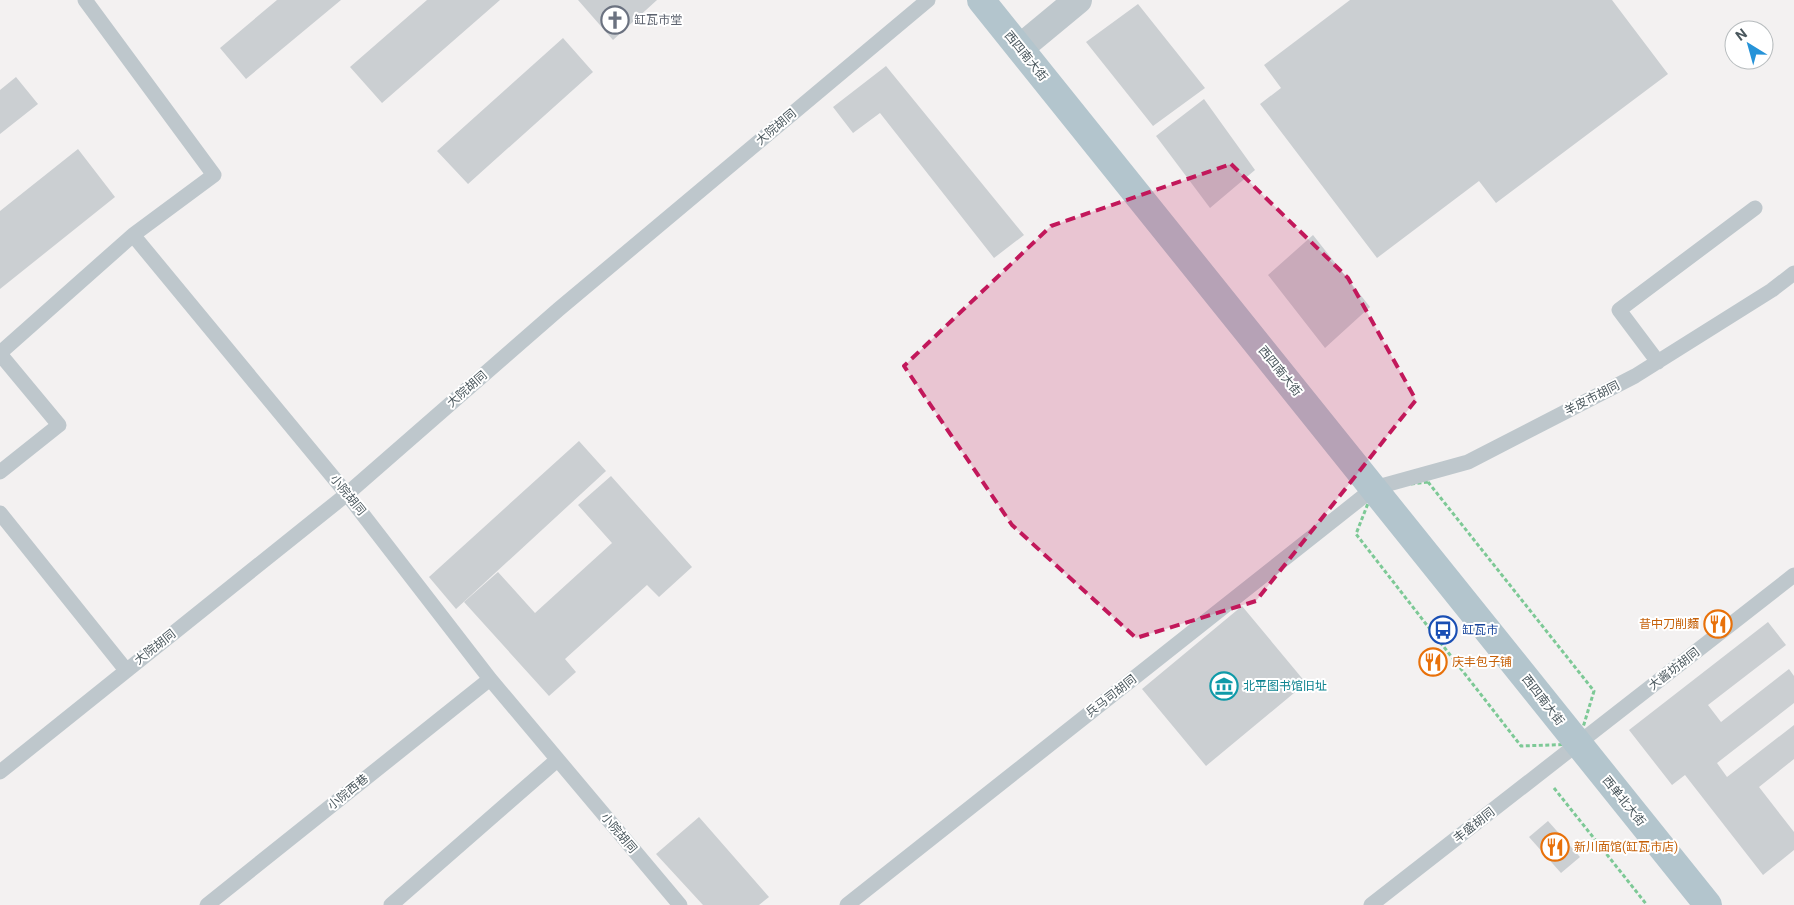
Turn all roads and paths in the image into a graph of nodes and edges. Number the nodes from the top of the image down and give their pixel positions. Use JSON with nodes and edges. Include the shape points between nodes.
{"nodes":[{"id":1,"x":86,"y":0,"type":"edge"},
{"id":2,"x":928,"y":0,"type":"edge"},
{"id":3,"x":981,"y":0,"type":"edge"},
{"id":4,"x":1078,"y":0,"type":"edge"},
{"id":5,"x":1020,"y":48,"type":"junction"},
{"id":6,"x":1755,"y":208,"type":"dead end"},
{"id":7,"x":133,"y":235,"type":"junction"},
{"id":8,"x":1794,"y":273,"type":"edge"},
{"id":9,"x":0,"y":354,"type":"edge"},
{"id":10,"x":1658,"y":362,"type":"junction"},
{"id":11,"x":0,"y":472,"type":"edge"},
{"id":12,"x":1374,"y":488,"type":"junction"},
{"id":13,"x":347,"y":494,"type":"junction"},
{"id":14,"x":0,"y":513,"type":"edge"},
{"id":15,"x":1794,"y":575,"type":"edge"},
{"id":16,"x":126,"y":670,"type":"junction"},
{"id":17,"x":490,"y":679,"type":"junction"},
{"id":18,"x":1578,"y":744,"type":"junction"},
{"id":19,"x":1521,"y":746,"type":"junction"},
{"id":20,"x":557,"y":760,"type":"junction"},
{"id":21,"x":0,"y":772,"type":"edge"},
{"id":22,"x":1542,"y":772,"type":"junction"},
{"id":23,"x":207,"y":905,"type":"edge"},
{"id":24,"x":391,"y":905,"type":"edge"},
{"id":25,"x":680,"y":905,"type":"edge"},
{"id":26,"x":847,"y":905,"type":"edge"},
{"id":27,"x":1371,"y":905,"type":"edge"},
{"id":28,"x":1647,"y":905,"type":"edge"},
{"id":29,"x":1708,"y":905,"type":"edge"}],
"edges":[{"from":1,"to":7,"type":"lane","via":[[214,175]]},
{"from":2,"to":13,"type":"lane","name":"大院胡同","via":[[559,309]]},
{"from":3,"to":5,"type":"main road","name":"西四南大街"},
{"from":4,"to":5,"type":"street"},
{"from":5,"to":12,"type":"main road","name":"西四南大街"},
{"from":6,"to":10,"type":"lane","via":[[1619,310]]},
{"from":7,"to":9,"type":"lane"},
{"from":7,"to":13,"type":"lane","name":"小院胡同"},
{"from":8,"to":10,"type":"lane","name":"羊皮市胡同"},
{"from":9,"to":11,"type":"lane","via":[[59,424]]},
{"from":10,"to":12,"type":"lane","name":"羊皮市胡同","via":[[1468,462]]},
{"from":12,"to":18,"type":"main road","name":"西四南大街"},
{"from":12,"to":18,"type":"path","via":[[1428,482],[1582,675],[1594,691]]},
{"from":12,"to":19,"type":"path","via":[[1356,534]]},
{"from":12,"to":26,"type":"lane","name":"兵马司胡同"},
{"from":13,"to":16,"type":"lane","name":"大院胡同"},
{"from":13,"to":17,"type":"lane","name":"小院胡同"},
{"from":14,"to":16,"type":"lane"},
{"from":15,"to":18,"type":"lane","name":"大酱坊胡同"},
{"from":16,"to":21,"type":"lane","name":"大院胡同"},
{"from":17,"to":20,"type":"lane","name":"小院胡同"},
{"from":17,"to":23,"type":"lane","name":"小院西巷"},
{"from":18,"to":19,"type":"path"},
{"from":18,"to":22,"type":"lane","name":"丰盛胡同"},
{"from":18,"to":29,"type":"main road","name":"西单北大街"},
{"from":19,"to":22,"type":"path"},
{"from":20,"to":24,"type":"lane"},
{"from":20,"to":25,"type":"lane","name":"小院胡同"},
{"from":22,"to":27,"type":"lane","name":"丰盛胡同"},
{"from":22,"to":28,"type":"path"}]}
